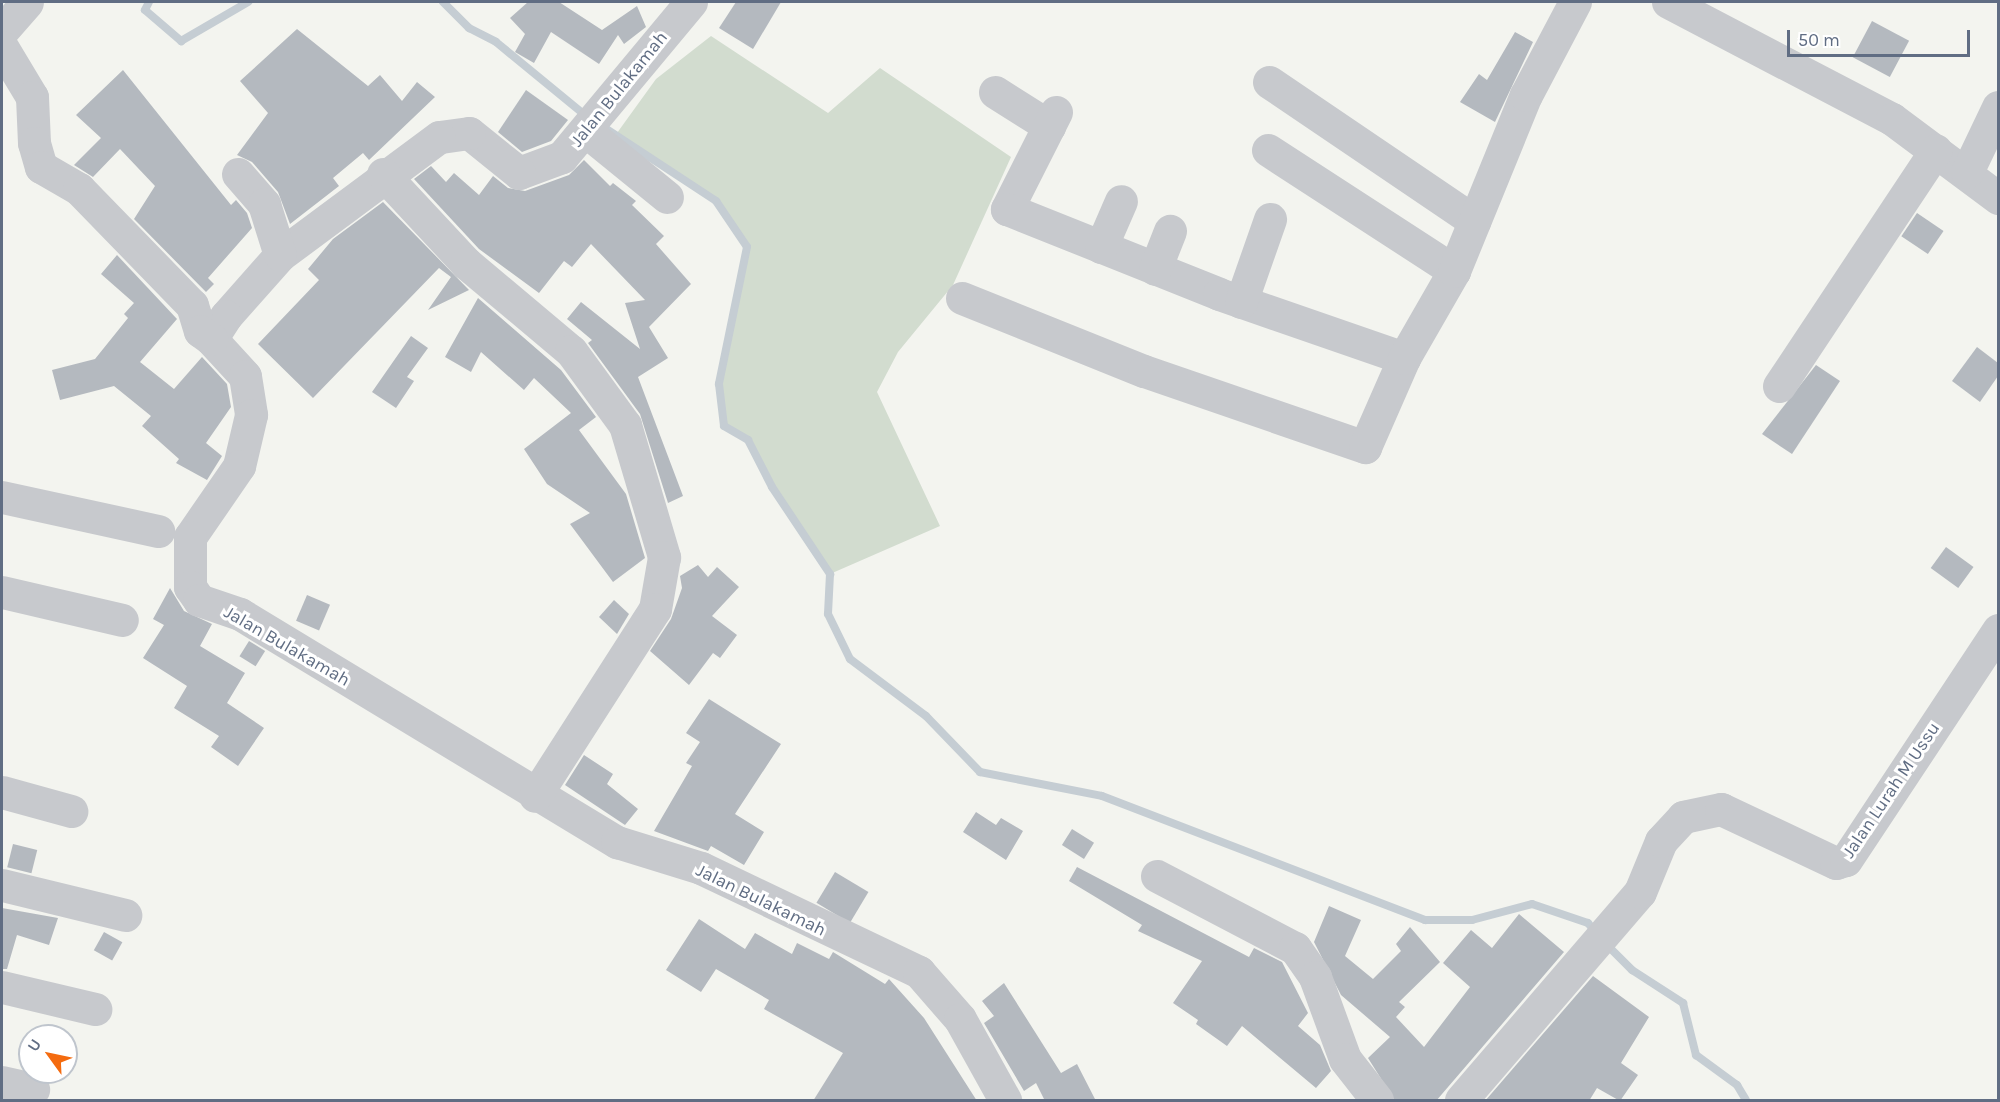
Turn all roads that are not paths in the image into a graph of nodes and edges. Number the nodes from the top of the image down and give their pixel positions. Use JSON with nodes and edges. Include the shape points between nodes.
{"nodes":[{"id":1,"x":27,"y":2,"type":"edge"},
{"id":2,"x":691,"y":2,"type":"edge"},
{"id":3,"x":1575,"y":2,"type":"edge"},
{"id":4,"x":1668,"y":2,"type":"edge"},
{"id":5,"x":2,"y":31,"type":"edge"},
{"id":6,"x":2,"y":47,"type":"edge"},
{"id":7,"x":1269,"y":82,"type":"dead end"},
{"id":8,"x":995,"y":92,"type":"dead end"},
{"id":9,"x":1998,"y":107,"type":"edge"},
{"id":10,"x":587,"y":132,"type":"junction"},
{"id":11,"x":1268,"y":150,"type":"dead end"},
{"id":12,"x":1936,"y":150,"type":"junction"},
{"id":13,"x":1967,"y":172,"type":"junction"},
{"id":14,"x":238,"y":174,"type":"dead end"},
{"id":15,"x":383,"y":174,"type":"junction"},
{"id":16,"x":667,"y":197,"type":"dead end"},
{"id":17,"x":1998,"y":198,"type":"edge"},
{"id":18,"x":1121,"y":201,"type":"dead end"},
{"id":19,"x":1270,"y":219,"type":"dead end"},
{"id":20,"x":1474,"y":221,"type":"junction"},
{"id":21,"x":1170,"y":231,"type":"dead end"},
{"id":22,"x":1101,"y":247,"type":"junction"},
{"id":23,"x":280,"y":255,"type":"junction"},
{"id":24,"x":1155,"y":268,"type":"junction"},
{"id":25,"x":1454,"y":271,"type":"junction"},
{"id":26,"x":962,"y":298,"type":"dead end"},
{"id":27,"x":1241,"y":302,"type":"junction"},
{"id":28,"x":211,"y":339,"type":"junction"},
{"id":29,"x":1404,"y":358,"type":"junction"},
{"id":30,"x":1779,"y":386,"type":"dead end"},
{"id":31,"x":2,"y":497,"type":"edge"},
{"id":32,"x":158,"y":531,"type":"dead end"},
{"id":33,"x":2,"y":592,"type":"edge"},
{"id":34,"x":122,"y":620,"type":"dead end"},
{"id":35,"x":1998,"y":630,"type":"edge"},
{"id":36,"x":2,"y":792,"type":"edge"},
{"id":37,"x":535,"y":796,"type":"junction"},
{"id":38,"x":72,"y":811,"type":"dead end"},
{"id":39,"x":1157,"y":876,"type":"dead end"},
{"id":40,"x":2,"y":885,"type":"edge"},
{"id":41,"x":125,"y":915,"type":"dead end"},
{"id":42,"x":2,"y":987,"type":"edge"},
{"id":43,"x":95,"y":1009,"type":"dead end"},
{"id":44,"x":2,"y":1082,"type":"edge"},
{"id":45,"x":33,"y":1089,"type":"dead end"},
{"id":46,"x":1005,"y":1101,"type":"edge"},
{"id":47,"x":1377,"y":1101,"type":"edge"},
{"id":48,"x":1461,"y":1101,"type":"edge"}],
"edges":[{"from":1,"to":5,"type":"street"},
{"from":2,"to":10,"type":"street","name":"Jalan Bulakamah"},
{"from":3,"to":20,"type":"street","via":[[1526,95]]},
{"from":4,"to":12,"type":"street","via":[[1872,108]]},
{"from":6,"to":28,"type":"street","via":[[32,97],[34,143],[41,167],[79,189],[192,304],[200,331]]},
{"from":7,"to":20,"type":"street"},
{"from":8,"to":22,"type":"street","via":[[1053,119],[1006,209]]},
{"from":9,"to":13,"type":"street"},
{"from":10,"to":15,"type":"street","name":"Jalan Bulakamah","via":[[562,157],[526,174],[502,164],[460,131],[439,137]]},
{"from":10,"to":16,"type":"street"},
{"from":11,"to":25,"type":"street"},
{"from":12,"to":13,"type":"street"},
{"from":12,"to":30,"type":"street"},
{"from":13,"to":17,"type":"street"},
{"from":14,"to":23,"type":"street","via":[[264,204]]},
{"from":15,"to":23,"type":"street","name":"Jalan Bulakamah"},
{"from":15,"to":37,"type":"street","via":[[466,263],[571,351],[625,425],[664,557],[655,609]]},
{"from":18,"to":22,"type":"street"},
{"from":19,"to":27,"type":"street"},
{"from":20,"to":25,"type":"street"},
{"from":21,"to":24,"type":"street"},
{"from":22,"to":24,"type":"street"},
{"from":23,"to":28,"type":"street","name":"Jalan Bulakamah"},
{"from":24,"to":27,"type":"street"},
{"from":25,"to":29,"type":"street"},
{"from":26,"to":29,"type":"street","via":[[1144,371],[1365,447]]},
{"from":27,"to":29,"type":"street"},
{"from":28,"to":37,"type":"street","name":"Jalan Bulakamah","via":[[245,376],[250,415],[239,466],[190,537],[187,572],[199,600],[240,614]]},
{"from":31,"to":32,"type":"street"},
{"from":33,"to":34,"type":"street"},
{"from":35,"to":48,"type":"street","name":"Jalan Lurah M Ussu","via":[[1843,863],[1721,809],[1695,811],[1672,826],[1640,892],[1613,917],[1602,939]]},
{"from":36,"to":38,"type":"street"},
{"from":37,"to":46,"type":"street","name":"Jalan Bulakamah","via":[[617,842],[701,868],[919,972],[960,1019]]},
{"from":39,"to":47,"type":"street","via":[[1295,948],[1315,977],[1345,1059]]},
{"from":40,"to":41,"type":"street"},
{"from":42,"to":43,"type":"street"},
{"from":44,"to":45,"type":"street"}]}
